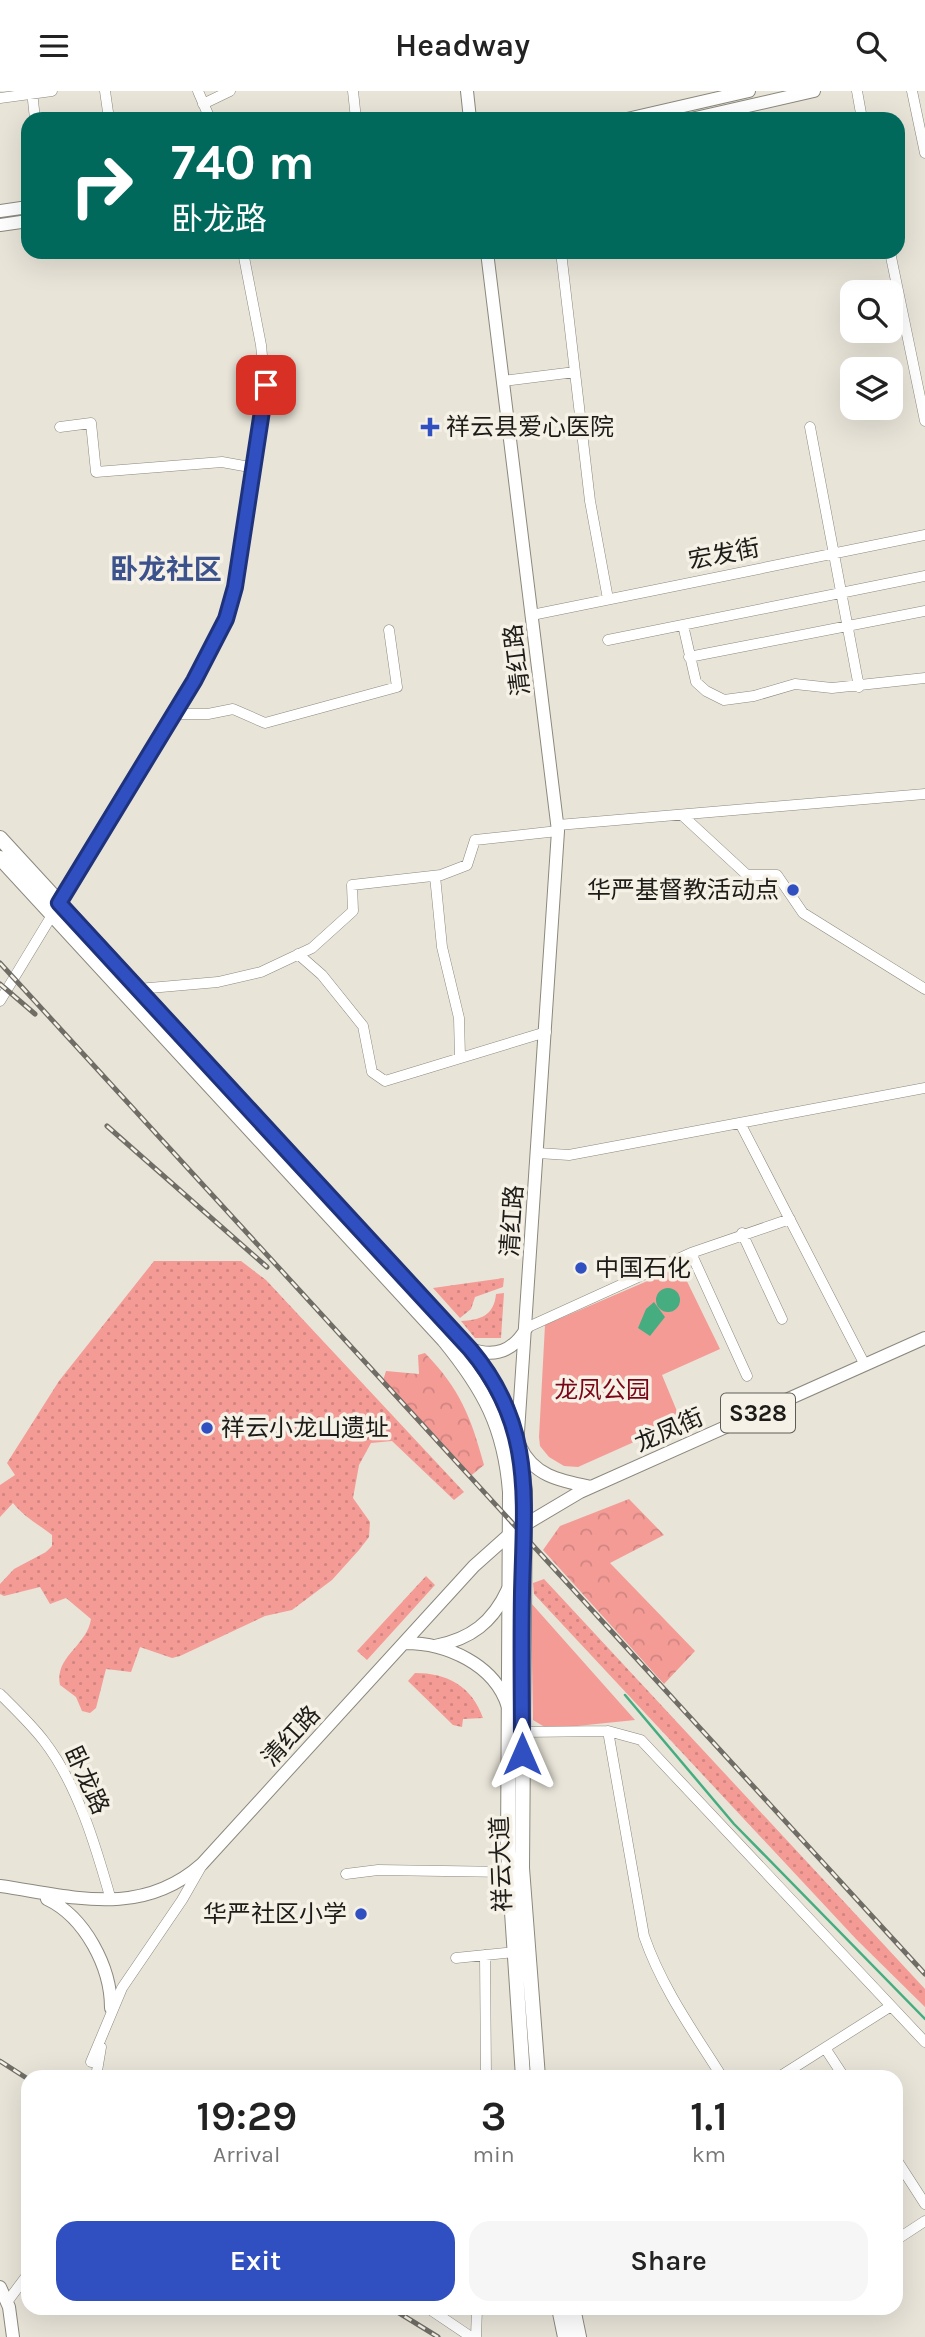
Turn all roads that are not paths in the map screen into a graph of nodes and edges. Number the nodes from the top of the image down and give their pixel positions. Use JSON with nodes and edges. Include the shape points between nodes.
{"nodes":[{"id":1,"x":52,"y":91,"type":"edge"},
{"id":2,"x":105,"y":91,"type":"edge"},
{"id":3,"x":198,"y":91,"type":"edge"},
{"id":4,"x":230,"y":91,"type":"edge"},
{"id":5,"x":353,"y":91,"type":"edge"},
{"id":6,"x":467,"y":91,"type":"edge"},
{"id":7,"x":749,"y":91,"type":"edge"},
{"id":8,"x":814,"y":91,"type":"edge"},
{"id":9,"x":857,"y":91,"type":"edge"},
{"id":10,"x":912,"y":91,"type":"edge"},
{"id":11,"x":32,"y":92,"type":"edge"},
{"id":12,"x":0,"y":98,"type":"edge"},
{"id":13,"x":203,"y":104,"type":"junction"},
{"id":14,"x":34,"y":112,"type":"edge"},
{"id":15,"x":108,"y":112,"type":"edge"},
{"id":16,"x":207,"y":112,"type":"edge"},
{"id":17,"x":355,"y":112,"type":"edge"},
{"id":18,"x":469,"y":112,"type":"edge"},
{"id":19,"x":658,"y":112,"type":"edge"},
{"id":20,"x":722,"y":112,"type":"edge"},
{"id":21,"x":861,"y":112,"type":"edge"},
{"id":22,"x":925,"y":153,"type":"edge"},
{"id":23,"x":21,"y":208,"type":"edge"},
{"id":24,"x":0,"y":211,"type":"edge"},
{"id":25,"x":21,"y":222,"type":"edge"},
{"id":26,"x":0,"y":225,"type":"edge"},
{"id":27,"x":244,"y":259,"type":"edge"},
{"id":28,"x":488,"y":259,"type":"edge"},
{"id":29,"x":562,"y":259,"type":"edge"},
{"id":30,"x":891,"y":259,"type":"edge"},
{"id":31,"x":575,"y":372,"type":"junction"},
{"id":32,"x":503,"y":381,"type":"junction"},
{"id":33,"x":925,"y":421,"type":"edge"},
{"id":34,"x":810,"y":426,"type":"dead end"},
{"id":35,"x":60,"y":427,"type":"dead end"},
{"id":36,"x":255,"y":468,"type":"junction"},
{"id":37,"x":925,"y":535,"type":"edge"},
{"id":38,"x":834,"y":553,"type":"junction"},
{"id":39,"x":925,"y":576,"type":"edge"},
{"id":40,"x":841,"y":593,"type":"junction"},
{"id":41,"x":608,"y":599,"type":"junction"},
{"id":42,"x":925,"y":611,"type":"edge"},
{"id":43,"x":532,"y":615,"type":"junction"},
{"id":44,"x":682,"y":625,"type":"junction"},
{"id":45,"x":848,"y":626,"type":"junction"},
{"id":46,"x":389,"y":631,"type":"dead end"},
{"id":47,"x":608,"y":640,"type":"dead end"},
{"id":48,"x":689,"y":657,"type":"junction"},
{"id":49,"x":925,"y":678,"type":"edge"},
{"id":50,"x":859,"y":687,"type":"junction"},
{"id":51,"x":173,"y":714,"type":"junction"},
{"id":52,"x":925,"y":794,"type":"edge"},
{"id":53,"x":682,"y":815,"type":"junction"},
{"id":54,"x":558,"y":828,"type":"junction"},
{"id":55,"x":0,"y":838,"type":"edge"},
{"id":56,"x":0,"y":859,"type":"edge"},
{"id":57,"x":435,"y":876,"type":"junction"},
{"id":58,"x":56,"y":909,"type":"junction"},
{"id":59,"x":298,"y":954,"type":"junction"},
{"id":60,"x":138,"y":989,"type":"junction"},
{"id":61,"x":925,"y":989,"type":"edge"},
{"id":62,"x":0,"y":1001,"type":"edge"},
{"id":63,"x":546,"y":1031,"type":"junction"},
{"id":64,"x":460,"y":1057,"type":"junction"},
{"id":65,"x":925,"y":1089,"type":"edge"},
{"id":66,"x":740,"y":1123,"type":"junction"},
{"id":67,"x":538,"y":1153,"type":"junction"},
{"id":68,"x":790,"y":1219,"type":"junction"},
{"id":69,"x":742,"y":1233,"type":"junction"},
{"id":70,"x":691,"y":1253,"type":"junction"},
{"id":71,"x":782,"y":1319,"type":"dead end"},
{"id":72,"x":526,"y":1328,"type":"junction"},
{"id":73,"x":925,"y":1338,"type":"edge"},
{"id":74,"x":470,"y":1349,"type":"junction"},
{"id":75,"x":865,"y":1365,"type":"junction"},
{"id":76,"x":747,"y":1376,"type":"dead end"},
{"id":77,"x":519,"y":1443,"type":"junction"},
{"id":78,"x":591,"y":1487,"type":"junction"},
{"id":79,"x":525,"y":1523,"type":"junction"},
{"id":80,"x":511,"y":1533,"type":"junction"},
{"id":81,"x":508,"y":1589,"type":"junction"},
{"id":82,"x":405,"y":1643,"type":"junction"},
{"id":83,"x":433,"y":1646,"type":"junction"},
{"id":84,"x":0,"y":1694,"type":"edge"},
{"id":85,"x":508,"y":1710,"type":"junction"},
{"id":86,"x":608,"y":1731,"type":"junction"},
{"id":87,"x":522,"y":1732,"type":"junction"},
{"id":88,"x":202,"y":1864,"type":"junction"},
{"id":89,"x":509,"y":1872,"type":"junction"},
{"id":90,"x":346,"y":1874,"type":"dead end"},
{"id":91,"x":0,"y":1886,"type":"edge"},
{"id":92,"x":27,"y":1891,"type":"junction"},
{"id":93,"x":111,"y":1900,"type":"junction"},
{"id":94,"x":514,"y":1952,"type":"junction"},
{"id":95,"x":485,"y":1955,"type":"junction"},
{"id":96,"x":456,"y":1958,"type":"dead end"},
{"id":97,"x":891,"y":2006,"type":"junction"},
{"id":98,"x":111,"y":2008,"type":"junction"},
{"id":99,"x":101,"y":2032,"type":"junction"},
{"id":100,"x":925,"y":2042,"type":"edge"},
{"id":101,"x":825,"y":2048,"type":"junction"},
{"id":102,"x":91,"y":2061,"type":"dead end"},
{"id":103,"x":97,"y":2070,"type":"edge"},
{"id":104,"x":486,"y":2070,"type":"edge"},
{"id":105,"x":522,"y":2070,"type":"edge"},
{"id":106,"x":537,"y":2070,"type":"edge"},
{"id":107,"x":718,"y":2070,"type":"edge"},
{"id":108,"x":790,"y":2070,"type":"edge"},
{"id":109,"x":839,"y":2070,"type":"edge"},
{"id":110,"x":903,"y":2170,"type":"edge"},
{"id":111,"x":925,"y":2204,"type":"edge"},
{"id":112,"x":925,"y":2221,"type":"edge"},
{"id":113,"x":903,"y":2235,"type":"edge"},
{"id":114,"x":21,"y":2283,"type":"edge"},
{"id":115,"x":0,"y":2287,"type":"edge"},
{"id":116,"x":7,"y":2302,"type":"junction"},
{"id":117,"x":439,"y":2315,"type":"edge"},
{"id":118,"x":476,"y":2315,"type":"edge"},
{"id":119,"x":560,"y":2315,"type":"edge"},
{"id":120,"x":574,"y":2315,"type":"edge"},
{"id":121,"x":13,"y":2337,"type":"edge"},
{"id":122,"x":473,"y":2337,"type":"edge"},
{"id":123,"x":565,"y":2337,"type":"edge"},
{"id":124,"x":579,"y":2337,"type":"edge"}],
"edges":[{"from":1,"to":11,"type":"street"},
{"from":2,"to":15,"type":"street"},
{"from":3,"to":13,"type":"street"},
{"from":4,"to":13,"type":"street"},
{"from":5,"to":17,"type":"street"},
{"from":6,"to":18,"type":"main road"},
{"from":7,"to":19,"type":"main road"},
{"from":8,"to":20,"type":"main road"},
{"from":9,"to":21,"type":"street"},
{"from":10,"to":22,"type":"street"},
{"from":11,"to":12,"type":"street"},
{"from":11,"to":14,"type":"street"},
{"from":13,"to":16,"type":"street"},
{"from":23,"to":24,"type":"main road"},
{"from":25,"to":26,"type":"main road"},
{"from":27,"to":36,"type":"street","via":[[266,385]]},
{"from":28,"to":32,"type":"main road","name":"清红路"},
{"from":29,"to":31,"type":"street"},
{"from":30,"to":33,"type":"street"},
{"from":31,"to":32,"type":"street"},
{"from":31,"to":41,"type":"street","via":[[590,501]]},
{"from":32,"to":43,"type":"main road","name":"清红路"},
{"from":34,"to":38,"type":"street"},
{"from":35,"to":36,"type":"street","via":[[91,423],[96,471],[222,462]]},
{"from":36,"to":51,"type":"street","via":[[232,603]]},
{"from":37,"to":38,"type":"street","name":"宏发街"},
{"from":38,"to":40,"type":"street"},
{"from":38,"to":41,"type":"street","name":"宏发街"},
{"from":39,"to":40,"type":"street"},
{"from":40,"to":44,"type":"street"},
{"from":40,"to":45,"type":"street"},
{"from":41,"to":43,"type":"street","name":"宏发街"},
{"from":42,"to":45,"type":"street"},
{"from":43,"to":54,"type":"main road","name":"清红路"},
{"from":44,"to":47,"type":"street"},
{"from":44,"to":48,"type":"street"},
{"from":45,"to":48,"type":"street"},
{"from":45,"to":50,"type":"street"},
{"from":46,"to":51,"type":"street","via":[[397,687],[265,723],[233,709]]},
{"from":48,"to":50,"type":"street","via":[[700,688],[724,700],[795,684]]},
{"from":49,"to":50,"type":"street"},
{"from":51,"to":58,"type":"street"},
{"from":52,"to":53,"type":"street"},
{"from":53,"to":54,"type":"street"},
{"from":53,"to":61,"type":"street","via":[[747,875],[777,875],[803,913]]},
{"from":54,"to":57,"type":"street","via":[[475,839],[467,865]]},
{"from":54,"to":63,"type":"main road","name":"清红路"},
{"from":55,"to":58,"type":"highway","name":"祥云大道"},
{"from":56,"to":58,"type":"highway","name":"祥云大道"},
{"from":57,"to":59,"type":"street","via":[[352,885],[353,911],[312,948]]},
{"from":57,"to":64,"type":"street","via":[[442,947],[459,1018]]},
{"from":58,"to":60,"type":"highway","name":"祥云大道"},
{"from":58,"to":62,"type":"street"},
{"from":58,"to":80,"type":"highway","name":"祥云大道","via":[[472,1375],[493,1413],[505,1453]]},
{"from":59,"to":60,"type":"street","via":[[261,972],[218,982]]},
{"from":59,"to":64,"type":"street","via":[[363,1025],[368,1060],[376,1077],[385,1081]]},
{"from":60,"to":74,"type":"highway","name":"祥云大道"},
{"from":63,"to":64,"type":"street"},
{"from":63,"to":67,"type":"main road","name":"清红路"},
{"from":65,"to":66,"type":"street"},
{"from":66,"to":67,"type":"street","via":[[569,1155]]},
{"from":66,"to":68,"type":"street"},
{"from":67,"to":72,"type":"main road","name":"清红路"},
{"from":68,"to":69,"type":"street"},
{"from":68,"to":75,"type":"street"},
{"from":69,"to":70,"type":"street"},
{"from":69,"to":71,"type":"street"},
{"from":70,"to":72,"type":"street"},
{"from":70,"to":76,"type":"street"},
{"from":72,"to":74,"type":"main road","via":[[516,1343],[502,1352]]},
{"from":72,"to":77,"type":"main road","name":"清红路"},
{"from":73,"to":75,"type":"main road","name":"龙凤街","number":"S328"},
{"from":74,"to":77,"type":"highway","name":"祥云大道","via":[[496,1384]]},
{"from":75,"to":78,"type":"main road","name":"龙凤街","number":"S328"},
{"from":77,"to":78,"type":"main road","via":[[528,1461],[543,1473]]},
{"from":77,"to":79,"type":"highway","name":"祥云大道"},
{"from":77,"to":80,"type":"main road","name":"清红路"},
{"from":78,"to":79,"type":"main road","name":"龙凤街","number":"S328"},
{"from":79,"to":80,"type":"main road","name":"龙凤街","number":"S328"},
{"from":79,"to":87,"type":"highway","name":"祥云大道"},
{"from":80,"to":81,"type":"highway","name":"祥云大道"},
{"from":80,"to":82,"type":"main road","name":"清红路","via":[[474,1566]]},
{"from":81,"to":83,"type":"main road","via":[[483,1626],[463,1638]]},
{"from":81,"to":85,"type":"highway","name":"祥云大道"},
{"from":82,"to":83,"type":"main road"},
{"from":82,"to":88,"type":"main road","name":"清红路"},
{"from":83,"to":85,"type":"main road","via":[[486,1672],[500,1689]]},
{"from":84,"to":93,"type":"street","name":"卧龙路","via":[[55,1758],[91,1837]]},
{"from":85,"to":89,"type":"highway","name":"祥云大道"},
{"from":86,"to":87,"type":"street"},
{"from":86,"to":97,"type":"street","via":[[641,1739]]},
{"from":86,"to":107,"type":"street","via":[[644,1936],[671,1997]]},
{"from":87,"to":106,"type":"highway","name":"祥云大道","via":[[522,1868]]},
{"from":88,"to":93,"type":"main road","name":"清红路","via":[[166,1888]]},
{"from":88,"to":98,"type":"street"},
{"from":89,"to":90,"type":"street","via":[[378,1870]]},
{"from":89,"to":94,"type":"highway","name":"祥云大道"},
{"from":91,"to":92,"type":"main road","name":"清红路"},
{"from":92,"to":93,"type":"main road","name":"清红路","via":[[78,1900]]},
{"from":92,"to":98,"type":"main road","via":[[57,1904],[79,1923],[105,1972]]},
{"from":94,"to":95,"type":"street"},
{"from":94,"to":105,"type":"highway","name":"祥云大道"},
{"from":95,"to":96,"type":"street"},
{"from":95,"to":104,"type":"street"},
{"from":97,"to":100,"type":"street"},
{"from":97,"to":101,"type":"street"},
{"from":98,"to":99,"type":"street"},
{"from":99,"to":102,"type":"street"},
{"from":99,"to":103,"type":"street"},
{"from":101,"to":108,"type":"street"},
{"from":101,"to":109,"type":"street"},
{"from":110,"to":111,"type":"street"},
{"from":112,"to":113,"type":"street"},
{"from":114,"to":116,"type":"street"},
{"from":115,"to":116,"type":"main road"},
{"from":116,"to":121,"type":"main road"},
{"from":117,"to":122,"type":"street"},
{"from":118,"to":122,"type":"street"},
{"from":119,"to":123,"type":"highway"},
{"from":120,"to":124,"type":"highway"}]}
